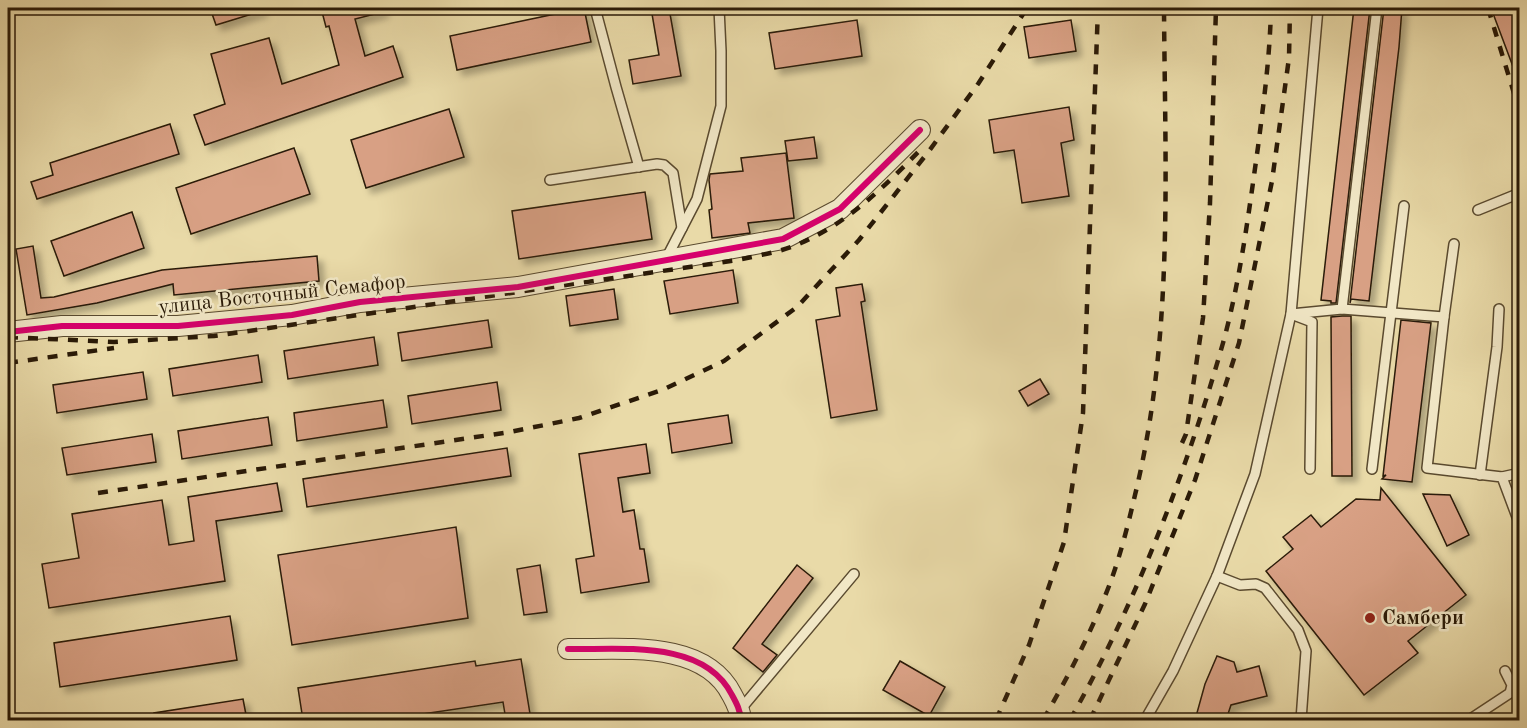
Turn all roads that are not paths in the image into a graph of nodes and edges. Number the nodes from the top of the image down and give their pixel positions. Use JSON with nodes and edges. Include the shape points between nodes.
{"nodes":[{"id":1,"x":596,"y":8,"type":"edge"},
{"id":2,"x":719,"y":8,"type":"edge"},
{"id":3,"x":1318,"y":8,"type":"edge"},
{"id":4,"x":1377,"y":8,"type":"edge"},
{"id":5,"x":920,"y":130,"type":"dead end"},
{"id":6,"x":639,"y":167,"type":"junction"},
{"id":7,"x":550,"y":180,"type":"dead end"},
{"id":8,"x":1520,"y":193,"type":"edge"},
{"id":9,"x":1404,"y":206,"type":"dead end"},
{"id":10,"x":1478,"y":210,"type":"dead end"},
{"id":11,"x":682,"y":228,"type":"junction"},
{"id":12,"x":1454,"y":244,"type":"dead end"},
{"id":13,"x":666,"y":259,"type":"junction"},
{"id":14,"x":1342,"y":309,"type":"junction"},
{"id":15,"x":1499,"y":309,"type":"dead end"},
{"id":16,"x":1391,"y":312,"type":"junction"},
{"id":17,"x":1291,"y":314,"type":"junction"},
{"id":18,"x":1444,"y":317,"type":"junction"},
{"id":19,"x":8,"y":331,"type":"edge"},
{"id":20,"x":1310,"y":469,"type":"dead end"},
{"id":21,"x":1372,"y":469,"type":"dead end"},
{"id":22,"x":1520,"y":473,"type":"edge"},
{"id":23,"x":1480,"y":475,"type":"junction"},
{"id":24,"x":1502,"y":477,"type":"junction"},
{"id":25,"x":1520,"y":525,"type":"edge"},
{"id":26,"x":854,"y":574,"type":"dead end"},
{"id":27,"x":1217,"y":576,"type":"junction"},
{"id":28,"x":568,"y":649,"type":"dead end"},
{"id":29,"x":1505,"y":671,"type":"dead end"},
{"id":30,"x":740,"y":715,"type":"edge"},
{"id":31,"x":1145,"y":720,"type":"edge"},
{"id":32,"x":1301,"y":720,"type":"edge"},
{"id":33,"x":1469,"y":720,"type":"edge"}],
"edges":[{"from":1,"to":6,"type":"lane"},
{"from":2,"to":11,"type":"lane","via":[[721,106],[697,199]]},
{"from":3,"to":17,"type":"lane"},
{"from":4,"to":14,"type":"lane"},
{"from":5,"to":13,"type":"street","name":"улица Восточный Семафор","via":[[840,209],[783,239]]},
{"from":6,"to":7,"type":"lane"},
{"from":6,"to":11,"type":"lane","via":[[664,165],[673,173]]},
{"from":8,"to":10,"type":"lane"},
{"from":9,"to":16,"type":"lane"},
{"from":11,"to":13,"type":"lane"},
{"from":12,"to":18,"type":"lane"},
{"from":13,"to":19,"type":"street","name":"улица Восточный Семафор","via":[[518,287],[360,302],[292,315],[178,326],[62,326]]},
{"from":14,"to":16,"type":"lane"},
{"from":14,"to":17,"type":"lane"},
{"from":15,"to":23,"type":"lane"},
{"from":16,"to":18,"type":"lane"},
{"from":16,"to":21,"type":"lane"},
{"from":17,"to":20,"type":"lane","via":[[1312,322]]},
{"from":17,"to":27,"type":"lane","via":[[1255,474]]},
{"from":18,"to":23,"type":"lane","via":[[1427,468]]},
{"from":22,"to":24,"type":"lane"},
{"from":23,"to":24,"type":"lane"},
{"from":24,"to":25,"type":"lane"},
{"from":26,"to":30,"type":"lane"},
{"from":27,"to":31,"type":"lane","via":[[1173,671]]},
{"from":27,"to":32,"type":"lane","via":[[1240,585],[1265,588],[1299,630],[1306,651]]},
{"from":28,"to":30,"type":"street","via":[[655,650],[697,661],[726,683]]},
{"from":29,"to":33,"type":"lane","via":[[1512,685],[1510,693]]}]}
